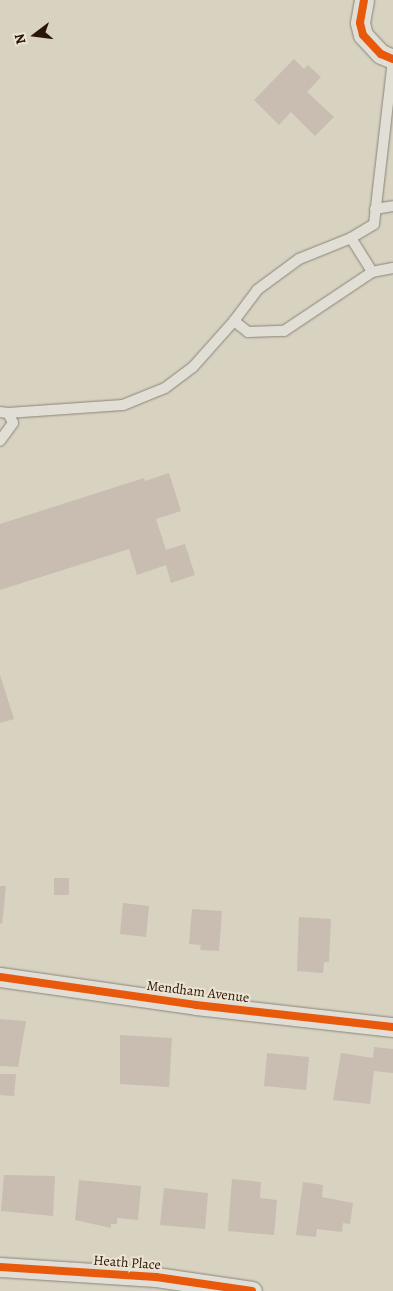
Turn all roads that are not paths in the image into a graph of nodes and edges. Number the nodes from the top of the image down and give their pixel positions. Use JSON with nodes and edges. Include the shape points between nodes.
{"nodes":[{"id":1,"x":364,"y":0,"type":"edge"},
{"id":2,"x":393,"y":60,"type":"edge"},
{"id":3,"x":388,"y":138,"type":"edge"},
{"id":4,"x":393,"y":206,"type":"edge"},
{"id":5,"x":375,"y":209,"type":"junction"},
{"id":6,"x":351,"y":238,"type":"junction"},
{"id":7,"x":393,"y":268,"type":"edge"},
{"id":8,"x":372,"y":272,"type":"junction"},
{"id":9,"x":234,"y":321,"type":"junction"},
{"id":10,"x":4,"y":412,"type":"edge"},
{"id":11,"x":0,"y":441,"type":"edge"},
{"id":12,"x":0,"y":977,"type":"edge"},
{"id":13,"x":393,"y":1027,"type":"edge"},
{"id":14,"x":0,"y":1268,"type":"edge"},
{"id":15,"x":252,"y":1291,"type":"edge"}],
"edges":[{"from":1,"to":2,"type":"street","via":[[360,23],[363,35],[381,54]]},
{"from":2,"to":3,"type":"lane"},
{"from":3,"to":5,"type":"lane"},
{"from":4,"to":5,"type":"lane"},
{"from":5,"to":6,"type":"lane","via":[[374,224]]},
{"from":6,"to":8,"type":"lane"},
{"from":6,"to":9,"type":"lane","via":[[299,259],[257,290]]},
{"from":7,"to":8,"type":"lane"},
{"from":8,"to":9,"type":"lane","via":[[284,330],[248,332]]},
{"from":9,"to":10,"type":"lane","via":[[193,367],[164,388],[123,405]]},
{"from":10,"to":11,"type":"lane","via":[[13,423]]},
{"from":12,"to":13,"type":"street","name":"Mendham Avenue","via":[[196,1005]]},
{"from":14,"to":15,"type":"street","name":"Heath Place","via":[[156,1277]]}]}
